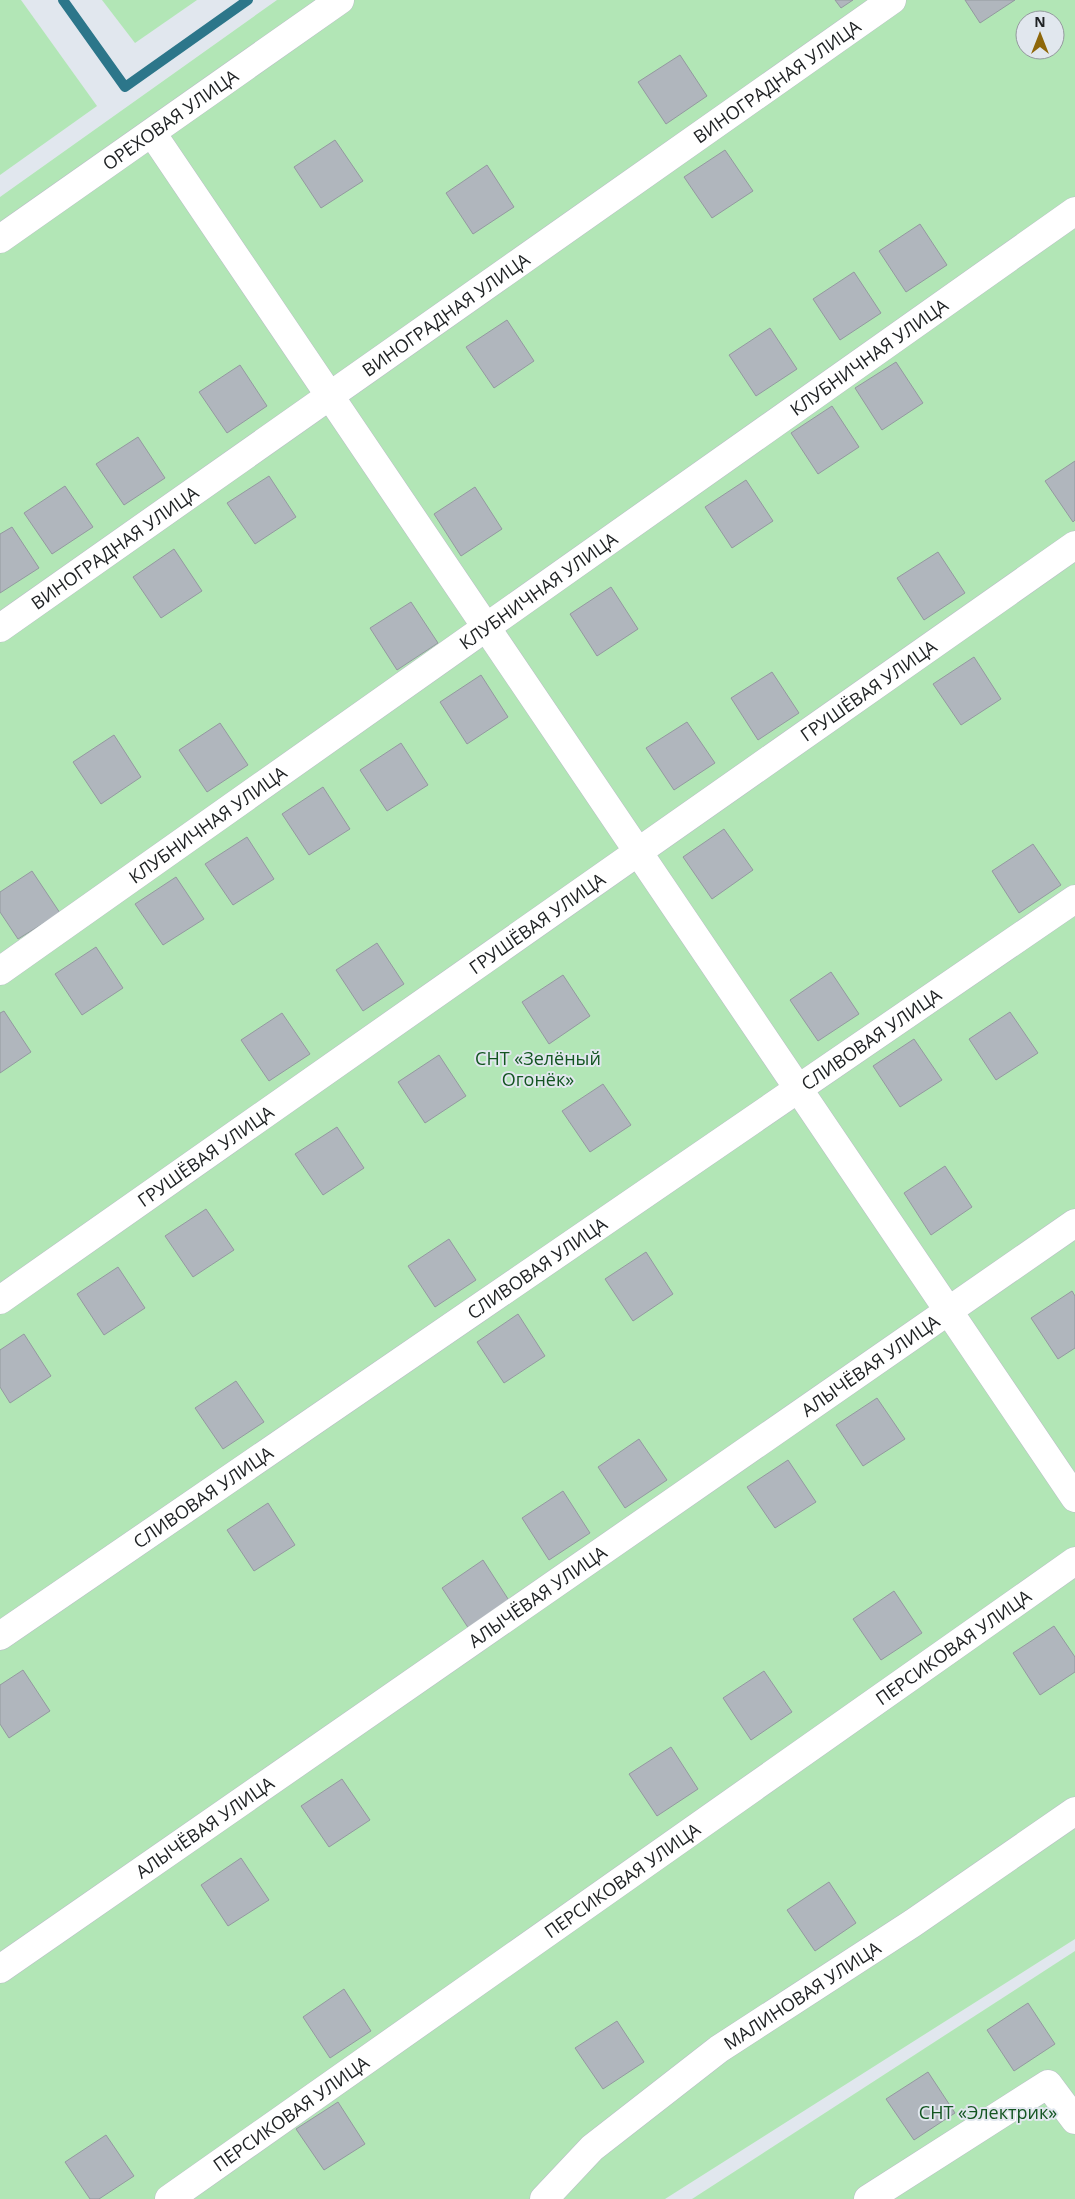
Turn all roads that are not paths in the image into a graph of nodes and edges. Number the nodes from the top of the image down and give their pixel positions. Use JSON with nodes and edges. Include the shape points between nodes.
{"nodes":[{"id":1,"x":340,"y":0,"type":"edge"},
{"id":2,"x":892,"y":0,"type":"edge"},
{"id":3,"x":152,"y":133,"type":"junction"},
{"id":4,"x":1075,"y":211,"type":"edge"},
{"id":5,"x":0,"y":239,"type":"edge"},
{"id":6,"x":331,"y":395,"type":"junction"},
{"id":7,"x":1075,"y":545,"type":"edge"},
{"id":8,"x":487,"y":627,"type":"junction"},
{"id":9,"x":0,"y":628,"type":"edge"},
{"id":10,"x":639,"y":852,"type":"junction"},
{"id":11,"x":1075,"y":899,"type":"edge"},
{"id":12,"x":0,"y":971,"type":"edge"},
{"id":13,"x":799,"y":1088,"type":"junction"},
{"id":14,"x":1075,"y":1223,"type":"edge"},
{"id":15,"x":0,"y":1300,"type":"edge"},
{"id":16,"x":949,"y":1311,"type":"junction"},
{"id":17,"x":1075,"y":1498,"type":"edge"},
{"id":18,"x":1075,"y":1561,"type":"edge"},
{"id":19,"x":0,"y":1636,"type":"edge"},
{"id":20,"x":1075,"y":1811,"type":"edge"},
{"id":21,"x":0,"y":1969,"type":"edge"},
{"id":22,"x":1075,"y":2120,"type":"edge"},
{"id":23,"x":169,"y":2199,"type":"edge"},
{"id":24,"x":544,"y":2199,"type":"edge"},
{"id":25,"x":868,"y":2199,"type":"edge"}],
"edges":[{"from":1,"to":3,"type":"street","name":"ОРЕХОВАЯ УЛИЦА"},
{"from":2,"to":6,"type":"street","name":"ВИНОГРАДНАЯ УЛИЦА"},
{"from":3,"to":5,"type":"street","name":"ОРЕХОВАЯ УЛИЦА"},
{"from":3,"to":6,"type":"street"},
{"from":4,"to":8,"type":"street","name":"КЛУБНИЧНАЯ УЛИЦА"},
{"from":6,"to":8,"type":"street"},
{"from":6,"to":9,"type":"street","name":"ВИНОГРАДНАЯ УЛИЦА"},
{"from":7,"to":10,"type":"street","name":"ГРУШЁВАЯ УЛИЦА"},
{"from":8,"to":10,"type":"street"},
{"from":8,"to":12,"type":"street","name":"КЛУБНИЧНАЯ УЛИЦА"},
{"from":10,"to":13,"type":"street"},
{"from":10,"to":15,"type":"street","name":"ГРУШЁВАЯ УЛИЦА"},
{"from":11,"to":13,"type":"street","name":"СЛИВОВАЯ УЛИЦА"},
{"from":13,"to":16,"type":"street"},
{"from":13,"to":19,"type":"street","name":"СЛИВОВАЯ УЛИЦА"},
{"from":14,"to":16,"type":"street","name":"АЛЫЧЁВАЯ УЛИЦА"},
{"from":16,"to":17,"type":"street"},
{"from":16,"to":21,"type":"street","name":"АЛЫЧЁВАЯ УЛИЦА"},
{"from":18,"to":23,"type":"street","name":"ПЕРСИКОВАЯ УЛИЦА"},
{"from":20,"to":24,"type":"street","name":"МАЛИНОВАЯ УЛИЦА","via":[[913,1923],[719,2050],[592,2148]]},
{"from":22,"to":25,"type":"street","via":[[1048,2084]]}]}
